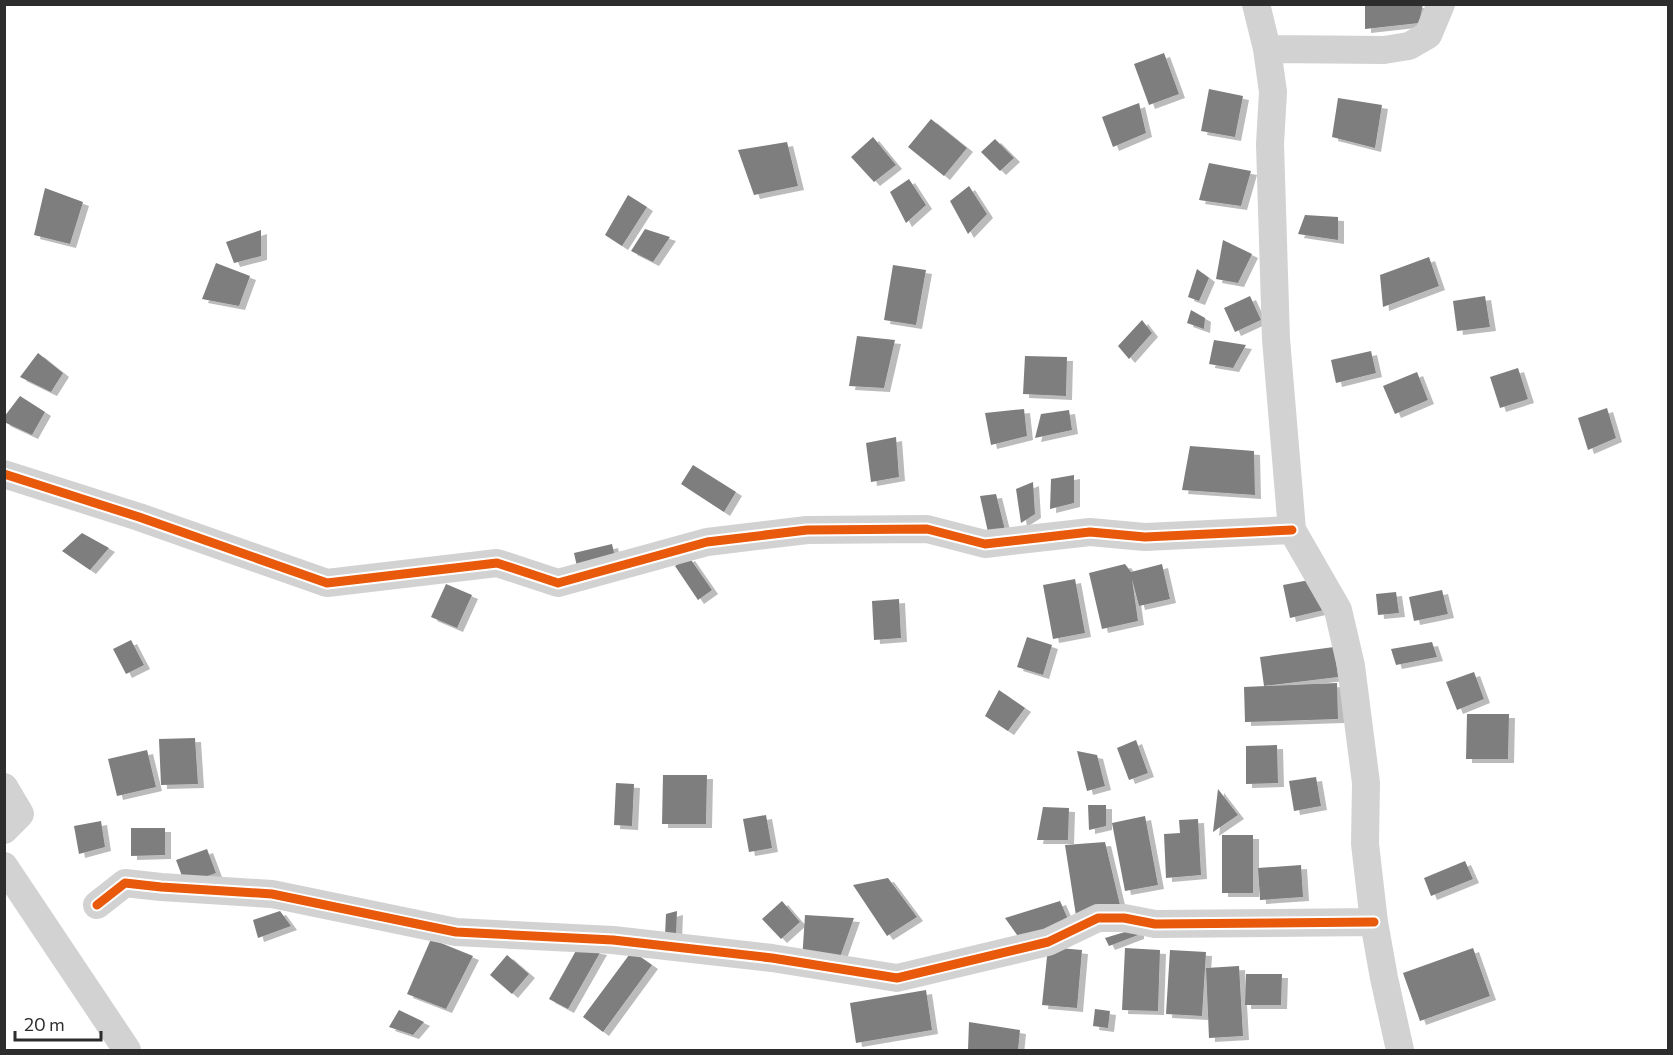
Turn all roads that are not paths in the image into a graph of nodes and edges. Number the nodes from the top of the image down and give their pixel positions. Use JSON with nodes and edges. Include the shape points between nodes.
{"nodes":[{"id":1,"x":1256,"y":4,"type":"edge"},
{"id":2,"x":1441,"y":4,"type":"edge"},
{"id":3,"x":1267,"y":49,"type":"junction"},
{"id":4,"x":4,"y":474,"type":"edge"},
{"id":5,"x":1292,"y":530,"type":"junction"},
{"id":6,"x":4,"y":787,"type":"edge"},
{"id":7,"x":4,"y":830,"type":"edge"},
{"id":8,"x":4,"y":866,"type":"edge"},
{"id":9,"x":97,"y":905,"type":"dead end"},
{"id":10,"x":1374,"y":922,"type":"junction"},
{"id":11,"x":127,"y":1050,"type":"edge"},
{"id":12,"x":1400,"y":1050,"type":"edge"}],
"edges":[{"from":1,"to":3,"type":"street"},
{"from":2,"to":3,"type":"street","via":[[1428,35],[1409,46],[1384,50]]},
{"from":3,"to":5,"type":"street","via":[[1273,92],[1270,144],[1276,339]]},
{"from":4,"to":5,"type":"street","via":[[327,583],[497,564],[558,583],[707,542],[807,530],[927,530],[985,544],[1090,532],[1145,537]]},
{"from":5,"to":10,"type":"street","via":[[1338,610],[1352,666],[1366,783],[1365,844]]},
{"from":6,"to":7,"type":"street","via":[[20,814]]},
{"from":8,"to":11,"type":"street"},
{"from":9,"to":10,"type":"street","via":[[125,883],[272,894],[456,932],[613,940],[772,958],[897,978],[1048,942],[1098,918],[1155,924]]},
{"from":10,"to":12,"type":"street"}]}
